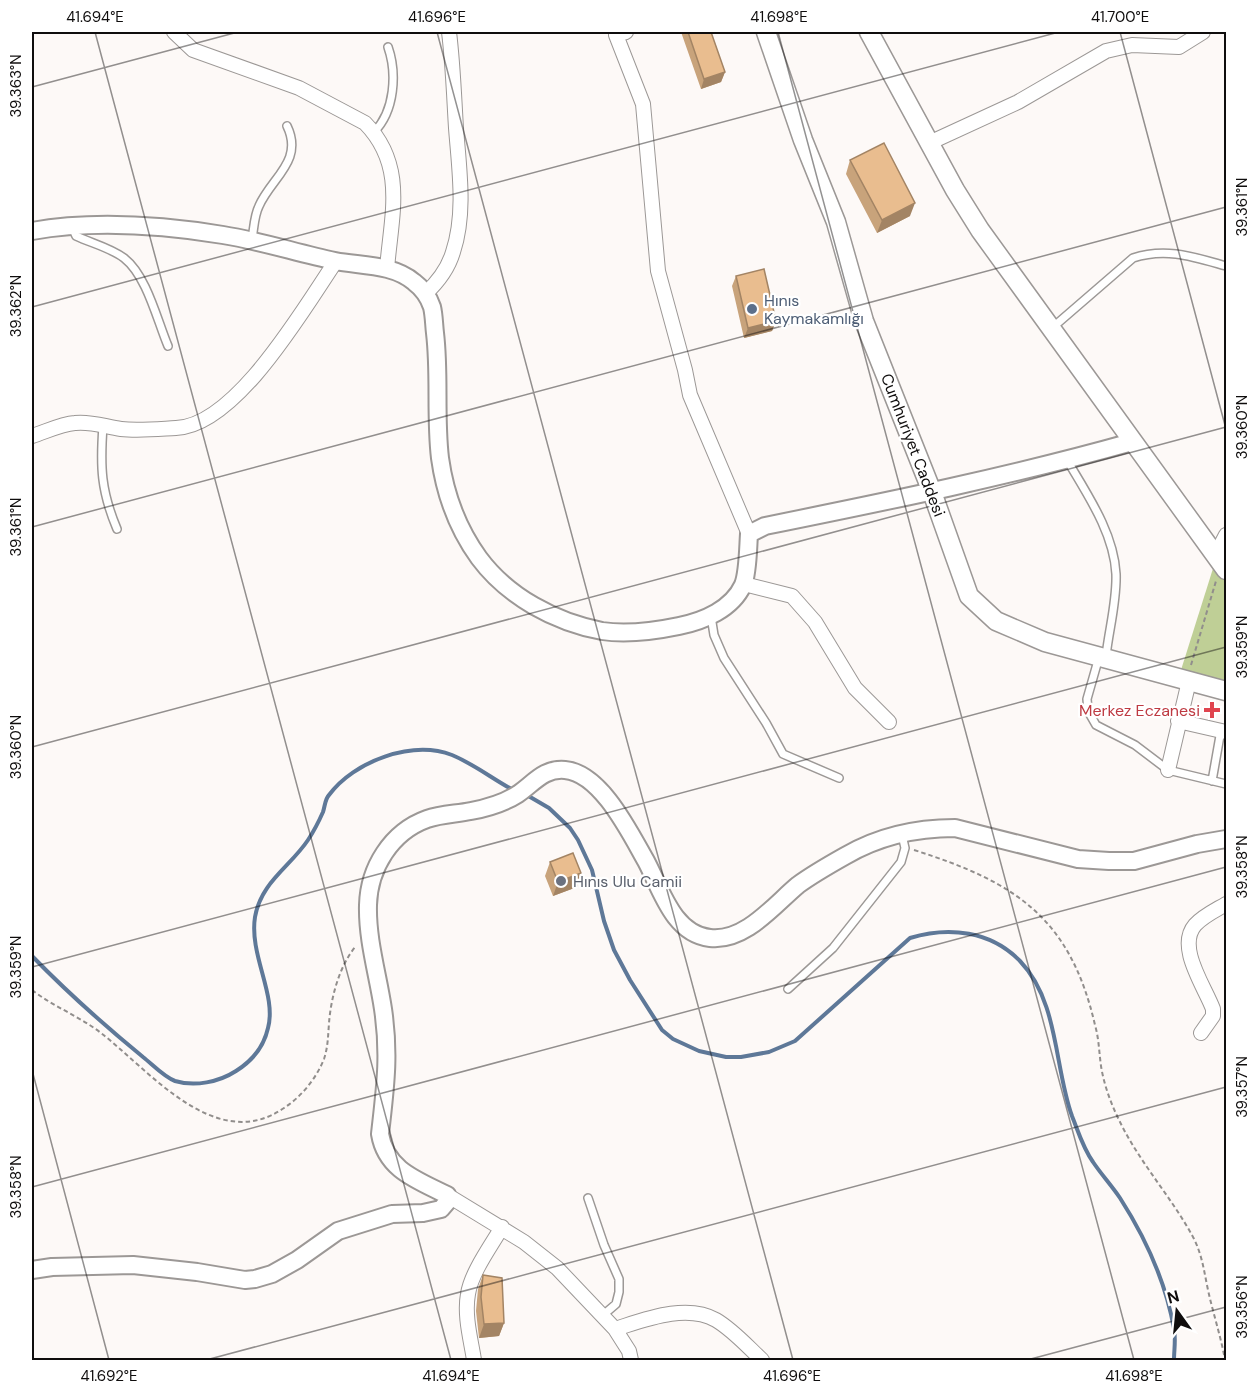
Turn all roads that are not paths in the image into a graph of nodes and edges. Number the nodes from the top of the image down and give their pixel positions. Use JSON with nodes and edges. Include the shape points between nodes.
{"nodes":[{"id":1,"x":174,"y":32,"type":"edge"},
{"id":2,"x":449,"y":32,"type":"edge"},
{"id":3,"x":626,"y":32,"type":"edge"},
{"id":4,"x":765,"y":32,"type":"edge"},
{"id":5,"x":869,"y":32,"type":"edge"},
{"id":6,"x":1203,"y":32,"type":"edge"},
{"id":7,"x":387,"y":47,"type":"dead end"},
{"id":8,"x":287,"y":126,"type":"dead end"},
{"id":9,"x":374,"y":132,"type":"junction"},
{"id":10,"x":929,"y":142,"type":"junction"},
{"id":11,"x":72,"y":227,"type":"junction"},
{"id":12,"x":32,"y":231,"type":"edge"},
{"id":13,"x":252,"y":242,"type":"junction"},
{"id":14,"x":336,"y":261,"type":"junction"},
{"id":15,"x":1227,"y":266,"type":"edge"},
{"id":16,"x":387,"y":269,"type":"junction"},
{"id":17,"x":425,"y":294,"type":"junction"},
{"id":18,"x":1052,"y":328,"type":"junction"},
{"id":19,"x":168,"y":346,"type":"dead end"},
{"id":20,"x":103,"y":426,"type":"junction"},
{"id":21,"x":32,"y":436,"type":"edge"},
{"id":22,"x":1132,"y":442,"type":"junction"},
{"id":23,"x":1067,"y":460,"type":"junction"},
{"id":24,"x":932,"y":492,"type":"junction"},
{"id":25,"x":117,"y":529,"type":"dead end"},
{"id":26,"x":749,"y":534,"type":"junction"},
{"id":27,"x":1227,"y":535,"type":"edge"},
{"id":28,"x":1220,"y":566,"type":"edge"},
{"id":29,"x":744,"y":584,"type":"junction"},
{"id":30,"x":711,"y":616,"type":"junction"},
{"id":31,"x":1102,"y":658,"type":"junction"},
{"id":32,"x":1190,"y":674,"type":"junction"},
{"id":33,"x":1227,"y":691,"type":"edge"},
{"id":34,"x":1178,"y":721,"type":"junction"},
{"id":35,"x":889,"y":722,"type":"dead end"},
{"id":36,"x":1224,"y":731,"type":"edge"},
{"id":37,"x":1168,"y":770,"type":"junction"},
{"id":38,"x":839,"y":778,"type":"dead end"},
{"id":39,"x":1212,"y":781,"type":"junction"},
{"id":40,"x":1227,"y":784,"type":"edge"},
{"id":41,"x":1227,"y":839,"type":"edge"},
{"id":42,"x":904,"y":841,"type":"junction"},
{"id":43,"x":1227,"y":904,"type":"edge"},
{"id":44,"x":788,"y":989,"type":"dead end"},
{"id":45,"x":1201,"y":1033,"type":"dead end"},
{"id":46,"x":447,"y":1195,"type":"junction"},
{"id":47,"x":588,"y":1198,"type":"dead end"},
{"id":48,"x":502,"y":1227,"type":"junction"},
{"id":49,"x":32,"y":1270,"type":"edge"},
{"id":50,"x":602,"y":1316,"type":"junction"},
{"id":51,"x":615,"y":1329,"type":"junction"},
{"id":52,"x":474,"y":1360,"type":"edge"},
{"id":53,"x":631,"y":1360,"type":"edge"},
{"id":54,"x":762,"y":1360,"type":"edge"}],
"edges":[{"from":1,"to":9,"type":"street","via":[[193,50],[299,88],[365,123]]},
{"from":2,"to":17,"type":"street","via":[[460,180],[459,223],[450,262]]},
{"from":3,"to":26,"type":"street","via":[[616,35],[643,104],[658,271],[690,395]]},
{"from":4,"to":24,"type":"main road","name":"Cumhuriyet Caddesi","via":[[836,222],[864,321]]},
{"from":5,"to":10,"type":"main road"},
{"from":6,"to":10,"type":"street","via":[[1179,47],[1132,45],[1106,51],[1018,102]]},
{"from":7,"to":9,"type":"lane","via":[[394,74],[388,111]]},
{"from":8,"to":13,"type":"lane","via":[[292,139],[290,159],[260,204]]},
{"from":9,"to":16,"type":"street","via":[[393,174]]},
{"from":10,"to":18,"type":"main road","via":[[980,230]]},
{"from":11,"to":12,"type":"street"},
{"from":11,"to":13,"type":"street","via":[[133,225]]},
{"from":11,"to":19,"type":"lane","via":[[76,236],[122,256],[135,269]]},
{"from":13,"to":14,"type":"street"},
{"from":14,"to":16,"type":"street"},
{"from":14,"to":20,"type":"street","via":[[262,368],[210,418],[179,428]]},
{"from":15,"to":18,"type":"lane","via":[[1180,253],[1133,258]]},
{"from":16,"to":17,"type":"street","via":[[414,282]]},
{"from":17,"to":30,"type":"street","via":[[432,307],[437,350],[437,418],[446,489],[464,536],[480,560],[498,580],[545,612],[603,631],[662,630]]},
{"from":18,"to":22,"type":"main road"},
{"from":20,"to":21,"type":"street","via":[[74,423]]},
{"from":20,"to":25,"type":"lane","via":[[104,487]]},
{"from":22,"to":23,"type":"street"},
{"from":22,"to":28,"type":"main road"},
{"from":23,"to":24,"type":"street"},
{"from":23,"to":31,"type":"lane","via":[[1102,521],[1115,565],[1116,584]]},
{"from":24,"to":26,"type":"street","via":[[765,526]]},
{"from":24,"to":31,"type":"main road","name":"Cumhuriyet Caddesi","via":[[969,596],[996,621],[1045,642]]},
{"from":26,"to":29,"type":"street"},
{"from":27,"to":28,"type":"street"},
{"from":29,"to":30,"type":"street","via":[[725,607]]},
{"from":29,"to":35,"type":"street","via":[[792,596],[815,622],[855,687]]},
{"from":30,"to":38,"type":"lane","via":[[724,658],[783,754]]},
{"from":31,"to":32,"type":"main road","name":"Cumhuriyet Caddesi"},
{"from":31,"to":37,"type":"lane","via":[[1087,699],[1090,716],[1096,725]]},
{"from":32,"to":33,"type":"main road","name":"Cumhuriyet Caddesi"},
{"from":32,"to":34,"type":"street"},
{"from":34,"to":36,"type":"street"},
{"from":34,"to":37,"type":"street"},
{"from":36,"to":39,"type":"lane"},
{"from":37,"to":39,"type":"lane"},
{"from":39,"to":40,"type":"lane"},
{"from":41,"to":42,"type":"street","via":[[1134,861],[1078,859],[956,828],[937,828]]},
{"from":42,"to":44,"type":"lane","via":[[901,862],[833,948]]},
{"from":42,"to":46,"type":"street","via":[[873,841],[846,855],[799,885],[735,935],[718,939],[696,935],[683,926],[619,817],[604,795],[579,773],[566,770],[543,774],[518,794],[486,808],[425,820],[392,841],[372,879],[368,904],[388,1063],[380,1134],[389,1160],[405,1174]]},
{"from":43,"to":45,"type":"street","via":[[1193,926],[1191,934],[1192,963],[1213,1009],[1213,1016]]},
{"from":46,"to":48,"type":"street"},
{"from":46,"to":49,"type":"street","via":[[441,1209],[392,1214],[338,1231],[297,1260],[255,1279],[133,1265]]},
{"from":47,"to":50,"type":"lane","via":[[619,1279],[616,1304]]},
{"from":48,"to":50,"type":"street","via":[[557,1268]]},
{"from":48,"to":52,"type":"street","via":[[468,1294],[466,1309]]},
{"from":50,"to":51,"type":"street"},
{"from":51,"to":53,"type":"street"},
{"from":51,"to":54,"type":"street","via":[[673,1314],[697,1314],[716,1320]]}]}
